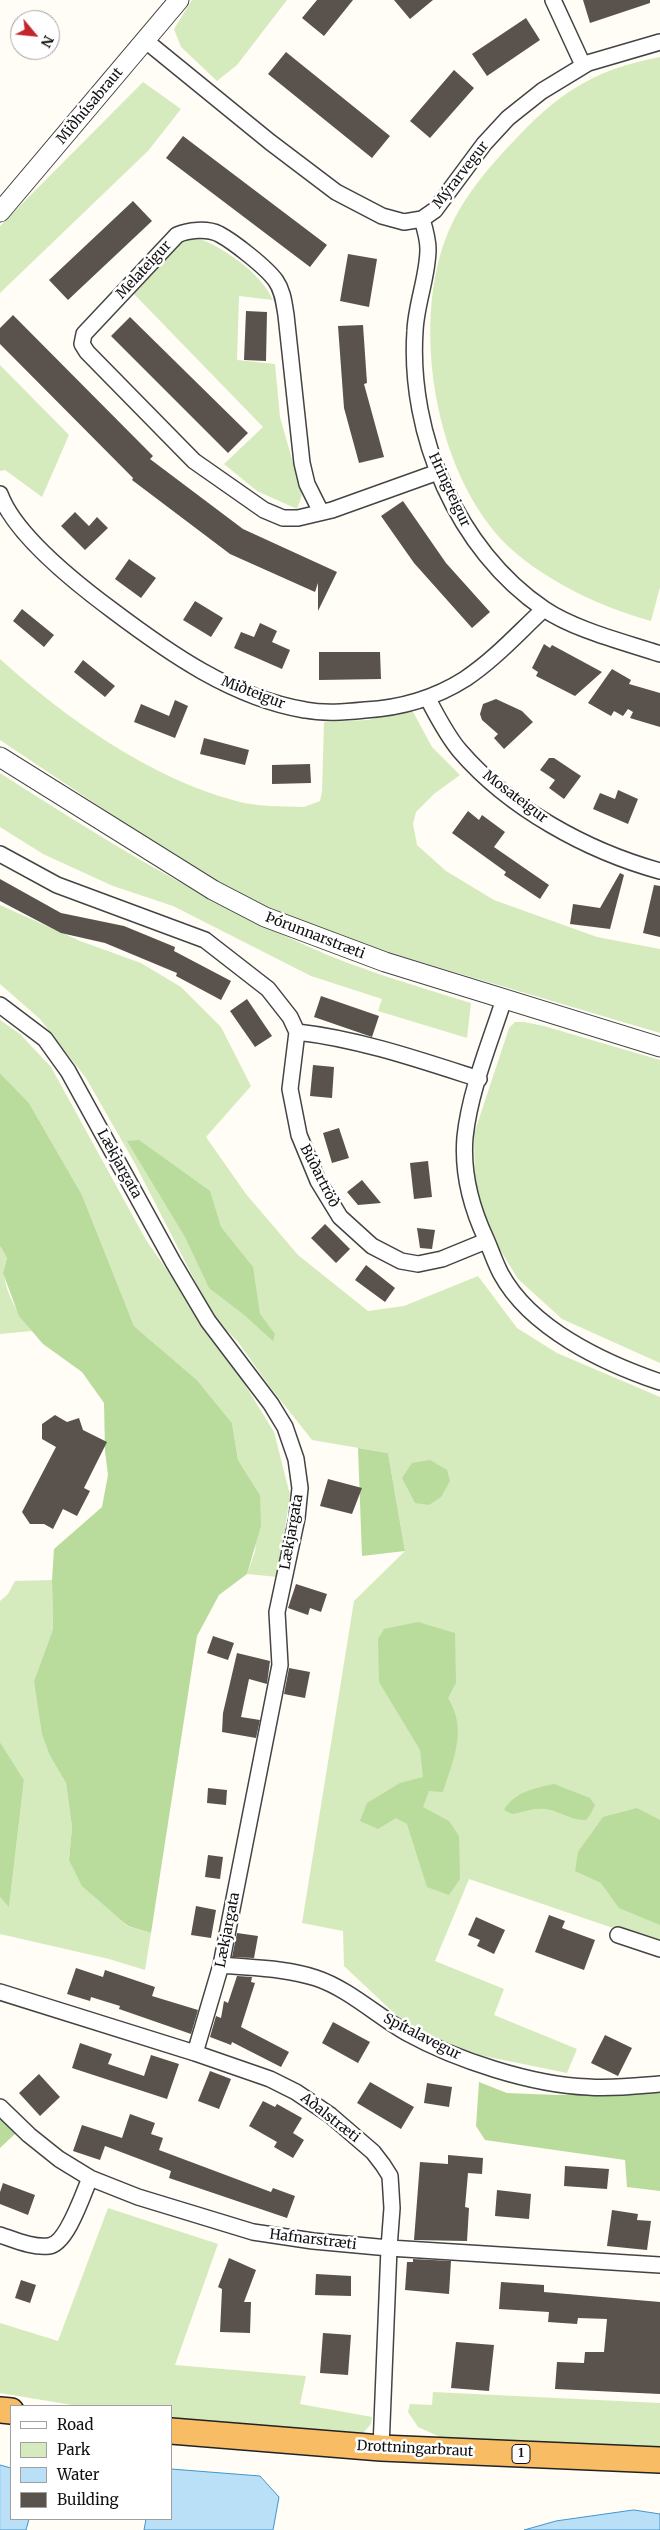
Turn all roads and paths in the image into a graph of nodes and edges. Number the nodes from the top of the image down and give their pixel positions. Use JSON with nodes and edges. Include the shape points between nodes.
{"nodes":[{"id":1,"x":179,"y":0,"type":"edge"},
{"id":2,"x":553,"y":0,"type":"edge"},
{"id":3,"x":146,"y":41,"type":"junction"},
{"id":4,"x":660,"y":42,"type":"edge"},
{"id":5,"x":583,"y":65,"type":"junction"},
{"id":6,"x":0,"y":212,"type":"edge"},
{"id":7,"x":422,"y":219,"type":"junction"},
{"id":8,"x":438,"y":472,"type":"junction"},
{"id":9,"x":0,"y":494,"type":"edge"},
{"id":10,"x":321,"y":512,"type":"junction"},
{"id":11,"x":544,"y":609,"type":"junction"},
{"id":12,"x":660,"y":654,"type":"edge"},
{"id":13,"x":428,"y":699,"type":"junction"},
{"id":14,"x":0,"y":757,"type":"edge"},
{"id":15,"x":0,"y":854,"type":"edge"},
{"id":16,"x":660,"y":871,"type":"edge"},
{"id":17,"x":504,"y":999,"type":"junction"},
{"id":18,"x":0,"y":1005,"type":"edge"},
{"id":19,"x":297,"y":1032,"type":"junction"},
{"id":20,"x":660,"y":1047,"type":"edge"},
{"id":21,"x":479,"y":1079,"type":"junction"},
{"id":22,"x":486,"y":1241,"type":"junction"},
{"id":23,"x":660,"y":1382,"type":"edge"},
{"id":24,"x":618,"y":1935,"type":"dead end"},
{"id":25,"x":660,"y":1949,"type":"edge"},
{"id":26,"x":221,"y":1965,"type":"junction"},
{"id":27,"x":0,"y":1992,"type":"edge"},
{"id":28,"x":195,"y":2053,"type":"junction"},
{"id":29,"x":660,"y":2084,"type":"edge"},
{"id":30,"x":0,"y":2106,"type":"edge"},
{"id":31,"x":90,"y":2178,"type":"junction"},
{"id":32,"x":0,"y":2235,"type":"edge"},
{"id":33,"x":389,"y":2248,"type":"junction"},
{"id":34,"x":660,"y":2264,"type":"edge"},
{"id":35,"x":172,"y":2431,"type":"edge"},
{"id":36,"x":381,"y":2448,"type":"junction"},
{"id":37,"x":660,"y":2460,"type":"edge"}],
"edges":[{"from":1,"to":3,"type":"street","name":"Miðhúsabraut"},
{"from":2,"to":5,"type":"street"},
{"from":3,"to":6,"type":"street","name":"Miðhúsabraut"},
{"from":3,"to":7,"type":"street","name":"Mýrarvegur","via":[[336,192],[382,216],[404,222]]},
{"from":4,"to":5,"type":"street","name":"Mýrarvegur"},
{"from":5,"to":7,"type":"street","name":"Mýrarvegur","via":[[508,118],[463,170],[435,210]]},
{"from":7,"to":8,"type":"street","name":"Hringteigur","via":[[428,249],[415,331],[416,388]]},
{"from":8,"to":10,"type":"street","name":"Melateigur"},
{"from":8,"to":11,"type":"street","name":"Hringteigur","via":[[469,532],[494,563]]},
{"from":9,"to":13,"type":"street","name":"Miðteigur","via":[[20,528],[90,594],[144,634],[212,677],[273,703],[306,711],[378,709]]},
{"from":10,"to":10,"type":"street","name":"Melateigur","via":[[283,518],[236,492],[194,461],[82,344],[84,334],[176,235],[185,232],[218,234],[268,270],[277,283],[286,315],[302,463],[307,484]]},
{"from":11,"to":12,"type":"street","name":"Hringteigur","via":[[592,631]]},
{"from":11,"to":13,"type":"street","name":"Miðteigur","via":[[487,664]]},
{"from":13,"to":16,"type":"street","name":"Mosateigur","via":[[459,750],[530,812],[574,838]]},
{"from":14,"to":17,"type":"street","name":"Þórunnarstræti","via":[[213,890],[265,917],[376,959]]},
{"from":15,"to":19,"type":"street","via":[[57,885],[204,940],[268,989],[290,1017]]},
{"from":17,"to":20,"type":"street","name":"Þórunnarstræti"},
{"from":17,"to":21,"type":"street"},
{"from":18,"to":26,"type":"street","name":"Lækjargata","via":[[45,1039],[68,1071],[208,1321],[272,1404],[285,1427],[296,1459],[300,1488],[298,1510],[277,1612],[280,1665]]},
{"from":19,"to":21,"type":"street","via":[[319,1034]]},
{"from":19,"to":22,"type":"street","name":"Búðartröð","via":[[290,1089],[293,1115],[318,1181],[340,1217],[372,1246],[401,1261],[418,1264],[442,1259]]},
{"from":21,"to":22,"type":"street","via":[[465,1136],[465,1174],[476,1218]]},
{"from":22,"to":23,"type":"street","via":[[501,1275],[539,1318],[608,1362]]},
{"from":24,"to":25,"type":"street"},
{"from":26,"to":28,"type":"street","name":"Lækjargata"},
{"from":26,"to":29,"type":"street","name":"Spítalavegur","via":[[315,1978],[344,1992],[424,2042],[483,2065],[548,2082],[586,2087]]},
{"from":27,"to":28,"type":"street","name":"Aðalstræti"},
{"from":28,"to":33,"type":"street","name":"Aðalstræti","via":[[270,2079],[296,2092],[330,2115],[372,2152],[390,2176]]},
{"from":30,"to":31,"type":"street","name":"Hafnarstræti","via":[[29,2135]]},
{"from":31,"to":32,"type":"street","via":[[64,2238],[51,2246],[33,2245]]},
{"from":31,"to":33,"type":"street","name":"Hafnarstræti","via":[[138,2197],[253,2232]]},
{"from":33,"to":34,"type":"street","name":"Hafnarstræti"},
{"from":33,"to":36,"type":"street","name":"Aðalstræti"},
{"from":35,"to":36,"type":"highway","name":"Drottningarbraut","number":"1"},
{"from":36,"to":37,"type":"highway","name":"Drottningarbraut","number":"1"}]}
